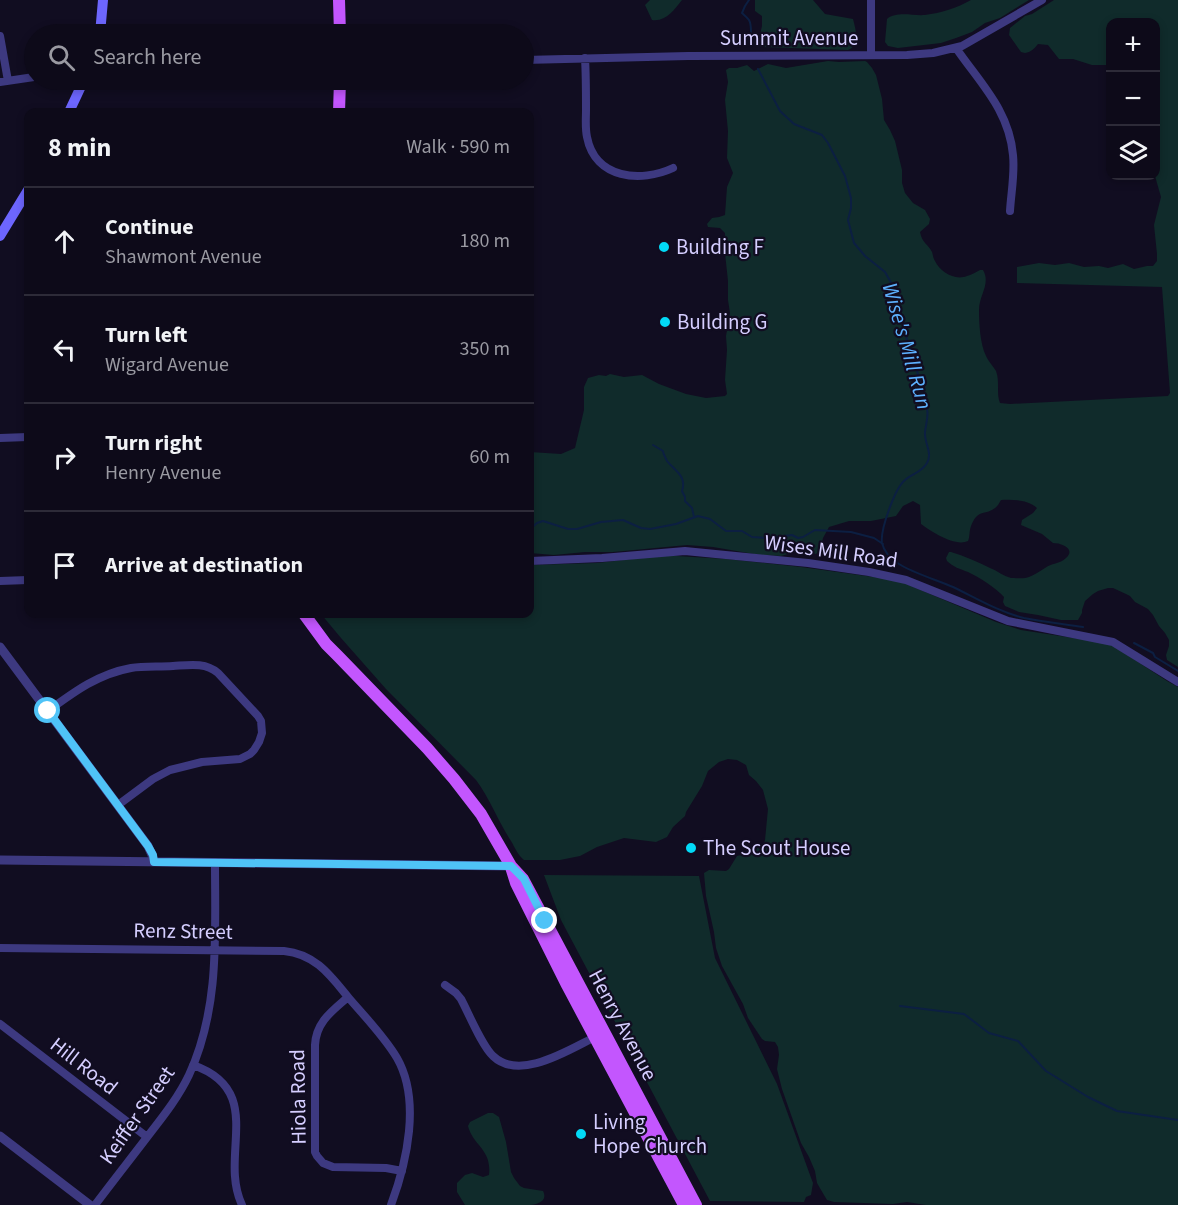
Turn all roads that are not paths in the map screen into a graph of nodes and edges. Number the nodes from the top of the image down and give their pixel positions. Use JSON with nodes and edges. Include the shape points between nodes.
{"nodes":[{"id":1,"x":103,"y":0,"type":"edge"},
{"id":2,"x":339,"y":0,"type":"edge"},
{"id":3,"x":871,"y":0,"type":"edge"},
{"id":4,"x":1042,"y":0,"type":"edge"},
{"id":5,"x":101,"y":24,"type":"edge"},
{"id":6,"x":340,"y":24,"type":"edge"},
{"id":7,"x":0,"y":36,"type":"edge"},
{"id":8,"x":956,"y":48,"type":"junction"},
{"id":9,"x":872,"y":55,"type":"junction"},
{"id":10,"x":585,"y":58,"type":"junction"},
{"id":11,"x":534,"y":60,"type":"edge"},
{"id":12,"x":24,"y":79,"type":"edge"},
{"id":13,"x":4,"y":82,"type":"edge"},
{"id":14,"x":79,"y":90,"type":"edge"},
{"id":15,"x":340,"y":90,"type":"edge"},
{"id":16,"x":71,"y":108,"type":"edge"},
{"id":17,"x":339,"y":108,"type":"edge"},
{"id":18,"x":673,"y":168,"type":"dead end"},
{"id":19,"x":24,"y":196,"type":"edge"},
{"id":20,"x":1010,"y":211,"type":"dead end"},
{"id":21,"x":2,"y":230,"type":"edge"},
{"id":22,"x":24,"y":437,"type":"edge"},
{"id":23,"x":0,"y":438,"type":"edge"},
{"id":24,"x":534,"y":561,"type":"edge"},
{"id":25,"x":24,"y":580,"type":"edge"},
{"id":26,"x":0,"y":582,"type":"edge"},
{"id":27,"x":307,"y":618,"type":"edge"},
{"id":28,"x":0,"y":647,"type":"edge"},
{"id":29,"x":1178,"y":682,"type":"edge"},
{"id":30,"x":48,"y":711,"type":"junction"},
{"id":31,"x":118,"y":805,"type":"junction"},
{"id":32,"x":0,"y":860,"type":"edge"},
{"id":33,"x":154,"y":862,"type":"junction"},
{"id":34,"x":215,"y":863,"type":"junction"},
{"id":35,"x":511,"y":866,"type":"junction"},
{"id":36,"x":0,"y":948,"type":"edge"},
{"id":37,"x":214,"y":950,"type":"junction"},
{"id":38,"x":445,"y":985,"type":"dead end"},
{"id":39,"x":348,"y":997,"type":"junction"},
{"id":40,"x":0,"y":1024,"type":"edge"},
{"id":41,"x":600,"y":1034,"type":"junction"},
{"id":42,"x":193,"y":1065,"type":"junction"},
{"id":43,"x":0,"y":1136,"type":"edge"},
{"id":44,"x":147,"y":1137,"type":"junction"},
{"id":45,"x":402,"y":1171,"type":"junction"},
{"id":46,"x":90,"y":1205,"type":"edge"},
{"id":47,"x":95,"y":1205,"type":"edge"},
{"id":48,"x":242,"y":1205,"type":"edge"},
{"id":49,"x":391,"y":1205,"type":"edge"},
{"id":50,"x":684,"y":1205,"type":"edge"},
{"id":51,"x":696,"y":1205,"type":"edge"}],
"edges":[{"from":1,"to":5,"type":"main road"},
{"from":2,"to":6,"type":"main road"},
{"from":3,"to":9,"type":"street"},
{"from":4,"to":8,"type":"street","name":"Summit Avenue"},
{"from":7,"to":13,"type":"street"},
{"from":8,"to":9,"type":"street","name":"Summit Avenue"},
{"from":8,"to":20,"type":"street","via":[[998,106],[1007,127],[1013,161]]},
{"from":9,"to":10,"type":"street","name":"Summit Avenue"},
{"from":10,"to":11,"type":"street","name":"Summit Avenue"},
{"from":10,"to":18,"type":"street","via":[[586,133],[597,159],[612,171],[630,176],[654,175]]},
{"from":12,"to":13,"type":"street"},
{"from":14,"to":16,"type":"main road"},
{"from":15,"to":17,"type":"main road"},
{"from":19,"to":21,"type":"main road"},
{"from":22,"to":23,"type":"street"},
{"from":24,"to":29,"type":"street","name":"Wises Mill Road","via":[[685,551],[869,572],[906,580],[1016,624],[1113,642]]},
{"from":25,"to":26,"type":"street"},
{"from":27,"to":35,"type":"main road","name":"Henry Avenue","via":[[332,650],[463,789]]},
{"from":28,"to":30,"type":"street"},
{"from":30,"to":31,"type":"street"},
{"from":30,"to":31,"type":"street","via":[[85,685],[111,673],[194,665],[218,673],[258,716],[262,733],[250,754],[170,770]]},
{"from":31,"to":33,"type":"street","via":[[148,846]]},
{"from":32,"to":33,"type":"street"},
{"from":33,"to":34,"type":"street"},
{"from":34,"to":35,"type":"street"},
{"from":34,"to":37,"type":"street","name":"Keiffer Street"},
{"from":35,"to":41,"type":"main road","name":"Henry Avenue","via":[[516,884]]},
{"from":36,"to":37,"type":"street","name":"Renz Street"},
{"from":37,"to":39,"type":"street","name":"Renz Street","via":[[303,955],[323,968]]},
{"from":37,"to":42,"type":"street","name":"Keiffer Street","via":[[209,1012]]},
{"from":38,"to":41,"type":"street","via":[[461,999],[489,1052],[503,1063],[540,1063]]},
{"from":39,"to":45,"type":"street","name":"Renz Street","via":[[392,1051],[406,1081],[409,1117]]},
{"from":39,"to":45,"type":"street","name":"Hiola Road","via":[[323,1020],[316,1034],[315,1152],[323,1163],[333,1167]]},
{"from":40,"to":44,"type":"street","name":"Hill Road"},
{"from":41,"to":50,"type":"main road","name":"Henry Avenue"},
{"from":41,"to":51,"type":"main road","name":"Henry Avenue"},
{"from":42,"to":44,"type":"street","name":"Keiffer Street","via":[[178,1095]]},
{"from":42,"to":48,"type":"street","via":[[219,1079],[234,1102],[236,1186]]},
{"from":43,"to":46,"type":"street"},
{"from":44,"to":47,"type":"street","name":"Keiffer Street"},
{"from":45,"to":49,"type":"street","name":"Renz Street"}]}
